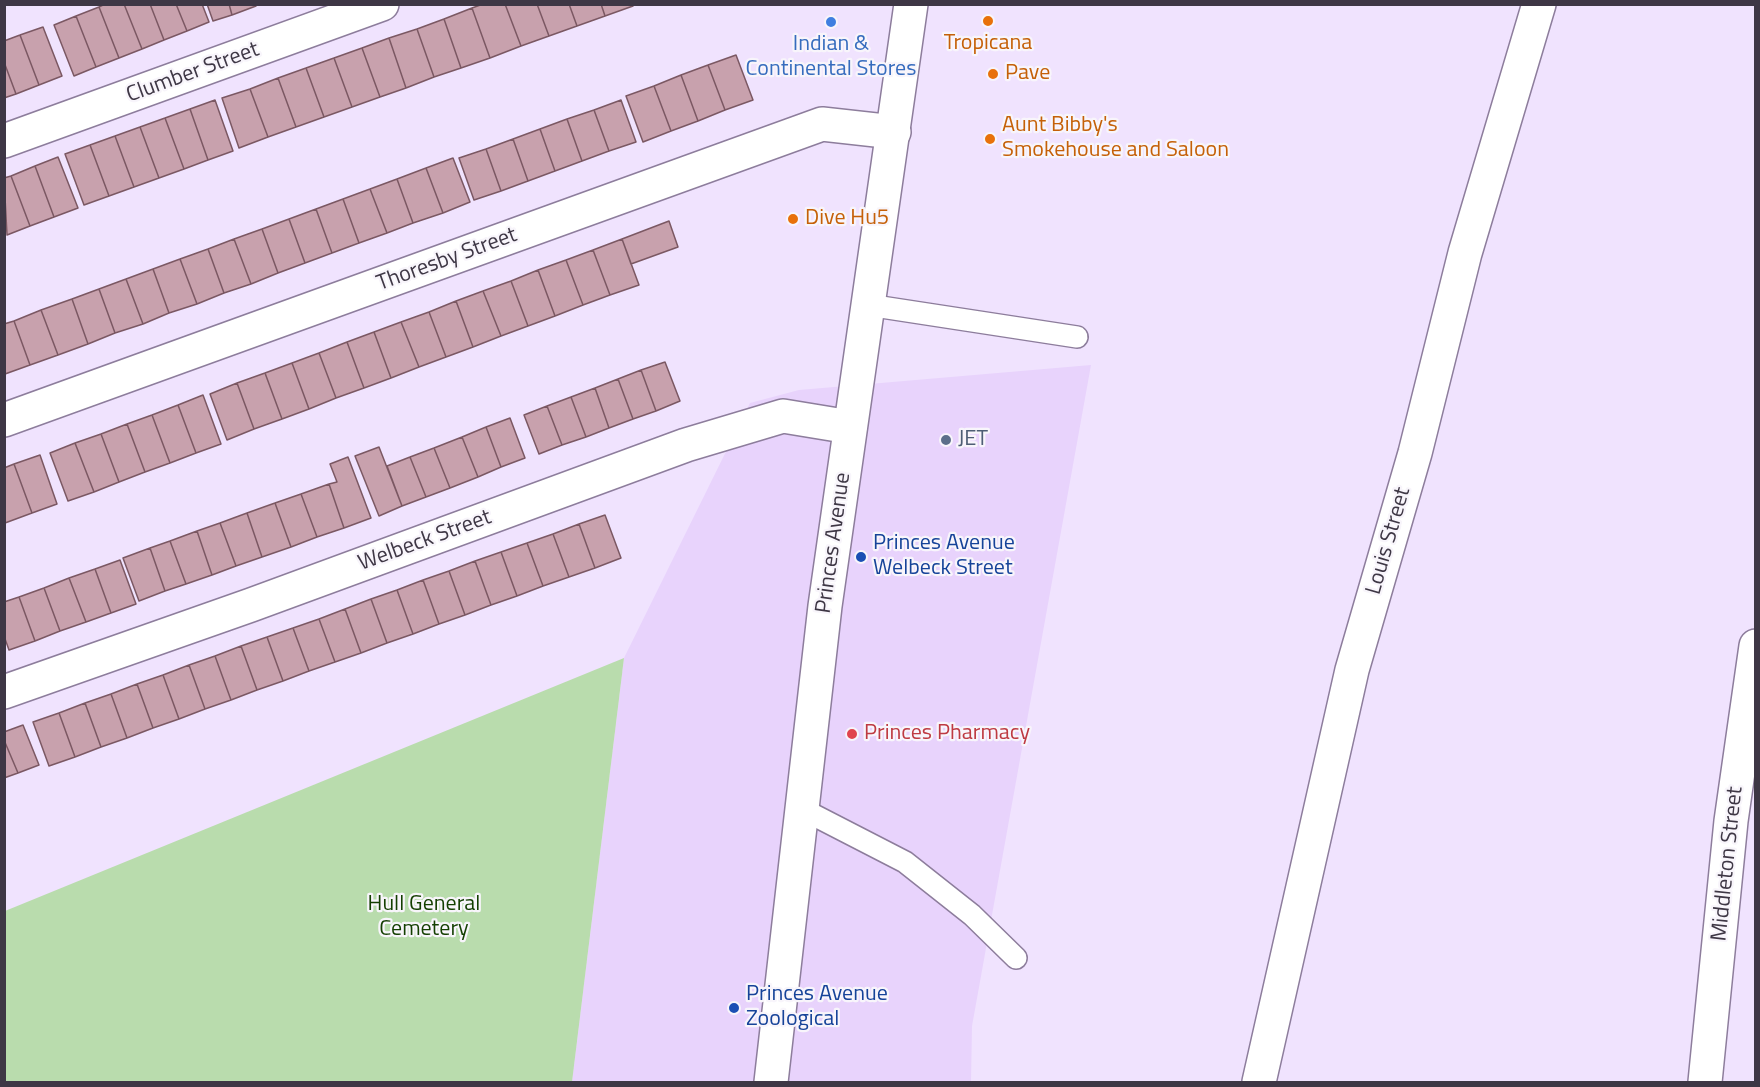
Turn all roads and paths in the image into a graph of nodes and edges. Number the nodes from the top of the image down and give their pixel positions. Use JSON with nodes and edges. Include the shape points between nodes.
{"nodes":[{"id":1,"x":382,"y":4,"type":"edge"},
{"id":2,"x":911,"y":4,"type":"edge"},
{"id":3,"x":1539,"y":4,"type":"edge"},
{"id":4,"x":894,"y":132,"type":"junction"},
{"id":5,"x":4,"y":141,"type":"edge"},
{"id":6,"x":868,"y":305,"type":"junction"},
{"id":7,"x":1077,"y":337,"type":"dead end"},
{"id":8,"x":4,"y":420,"type":"edge"},
{"id":9,"x":850,"y":427,"type":"junction"},
{"id":10,"x":1755,"y":646,"type":"edge"},
{"id":11,"x":4,"y":692,"type":"edge"},
{"id":12,"x":802,"y":809,"type":"junction"},
{"id":13,"x":1016,"y":958,"type":"dead end"},
{"id":14,"x":771,"y":1083,"type":"edge"},
{"id":15,"x":1259,"y":1083,"type":"edge"},
{"id":16,"x":1705,"y":1083,"type":"edge"}],
"edges":[{"from":1,"to":5,"type":"street","name":"Clumber Street"},
{"from":2,"to":4,"type":"street","name":"Princes Avenue"},
{"from":3,"to":15,"type":"street","name":"Louis Street","via":[[1465,253],[1415,453],[1352,670]]},
{"from":4,"to":6,"type":"street","name":"Princes Avenue"},
{"from":4,"to":8,"type":"street","name":"Thoresby Street","via":[[822,124]]},
{"from":6,"to":7,"type":"lane"},
{"from":6,"to":9,"type":"street","name":"Princes Avenue"},
{"from":9,"to":11,"type":"street","name":"Welbeck Street","via":[[783,416],[686,445]]},
{"from":9,"to":12,"type":"street","name":"Princes Avenue"},
{"from":10,"to":16,"type":"street","name":"Middleton Street","via":[[1731,821]]},
{"from":12,"to":13,"type":"lane","via":[[905,862],[972,915]]},
{"from":12,"to":14,"type":"street","name":"Princes Avenue"}]}
